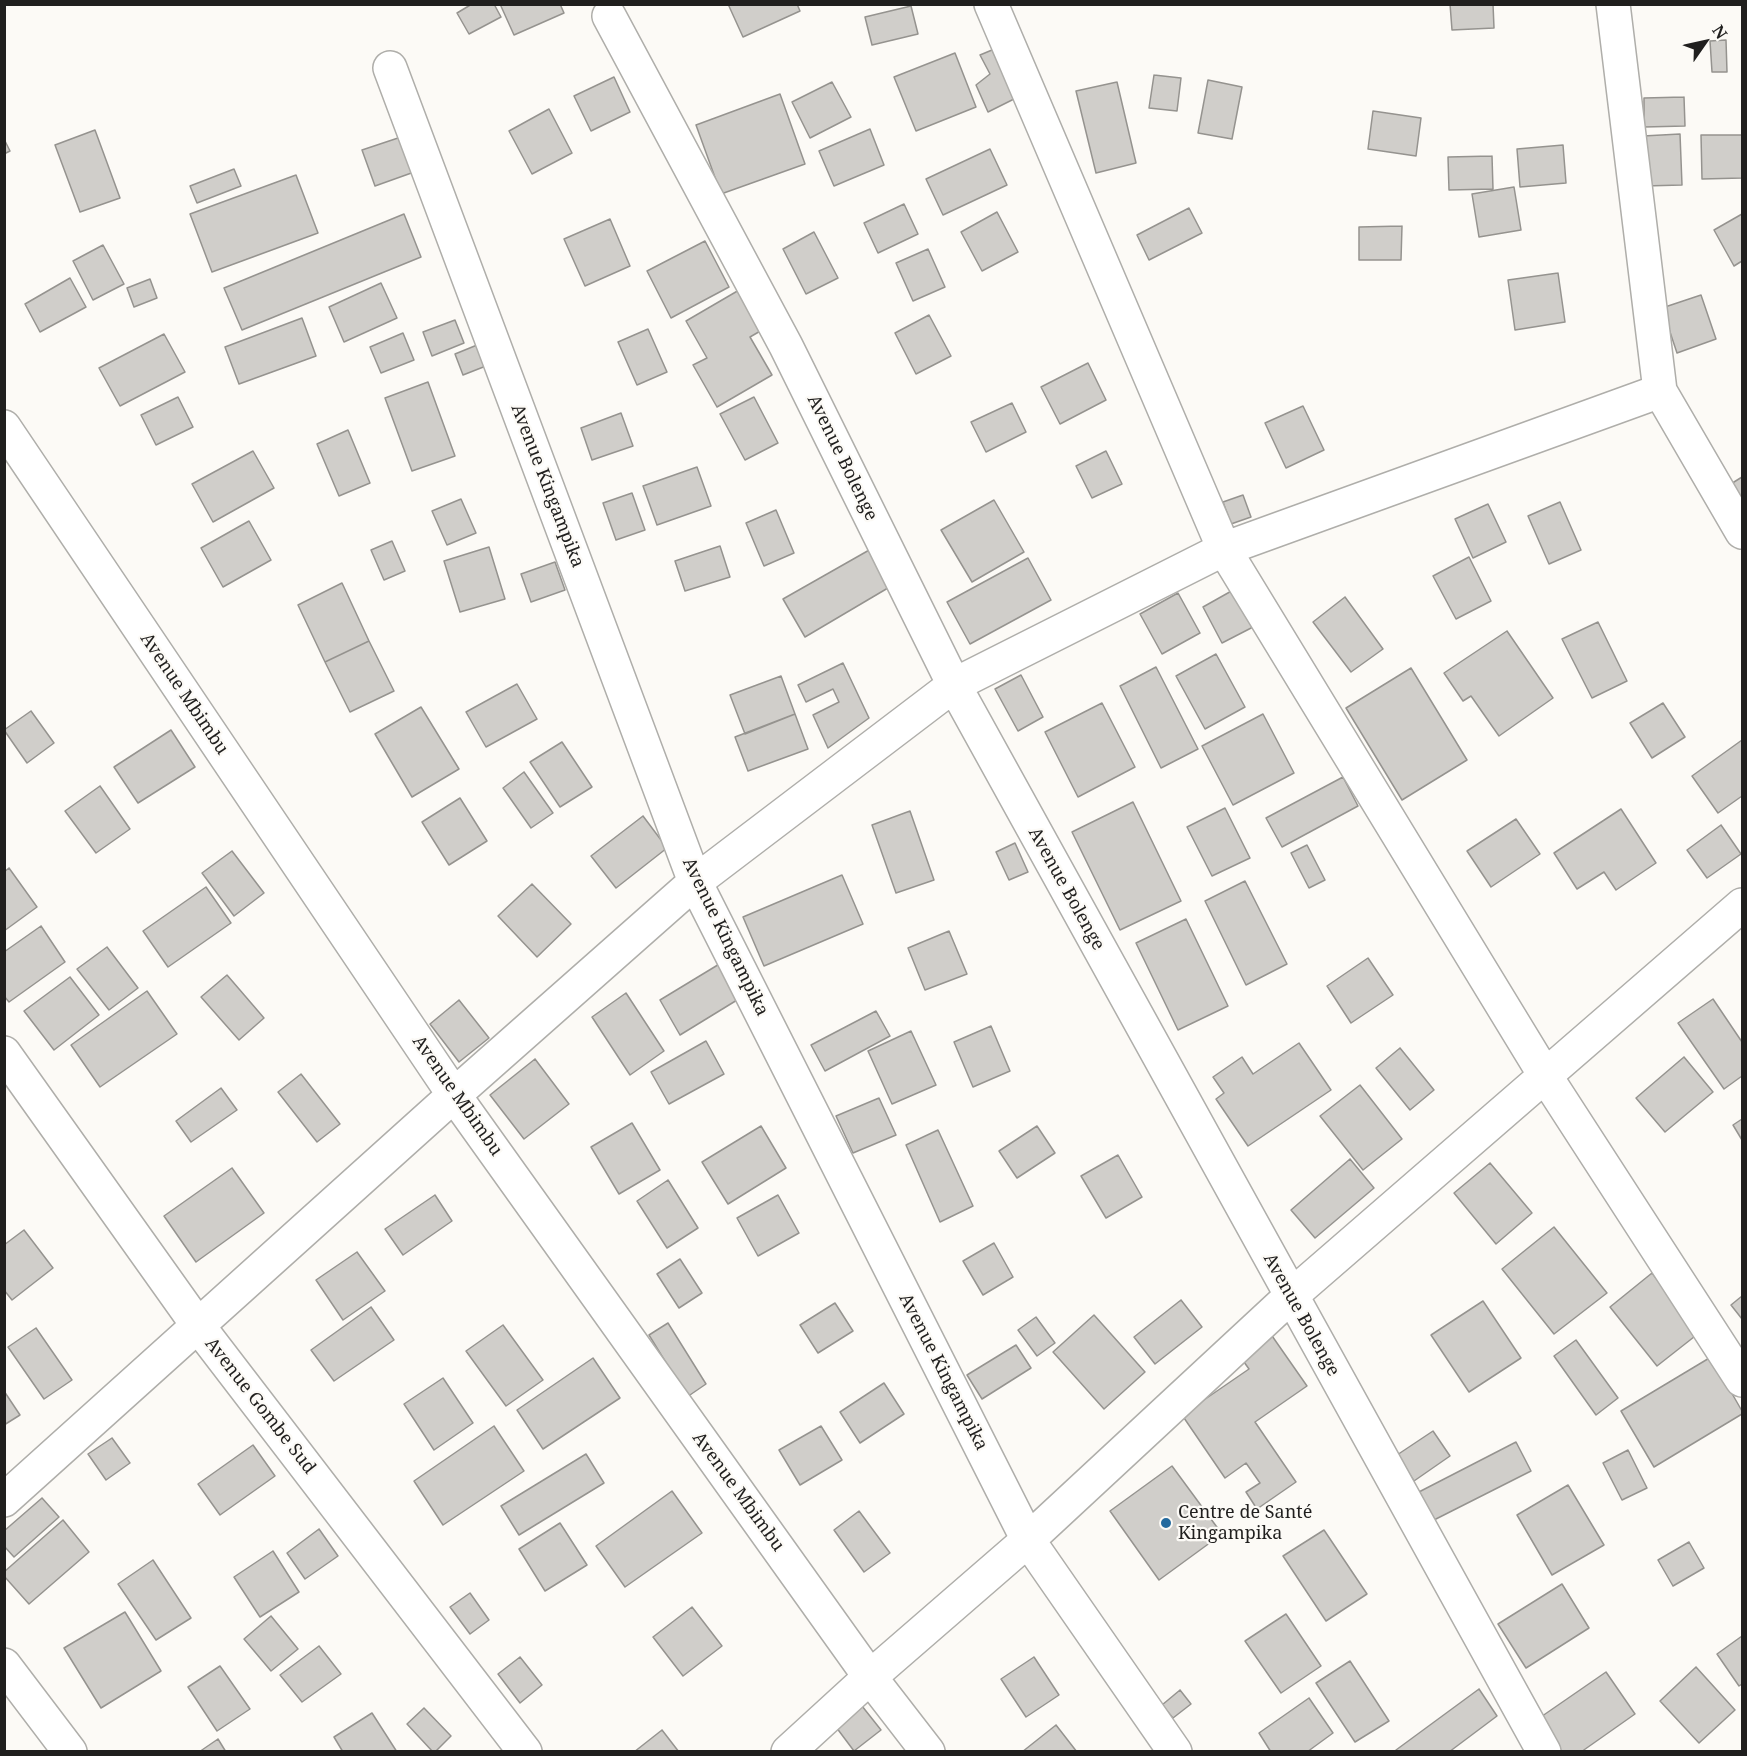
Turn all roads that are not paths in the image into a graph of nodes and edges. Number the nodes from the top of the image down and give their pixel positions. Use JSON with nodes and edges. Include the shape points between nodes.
{"nodes":[{"id":1,"x":991,"y":4,"type":"edge"},
{"id":2,"x":1613,"y":4,"type":"edge"},
{"id":3,"x":609,"y":16,"type":"dead end"},
{"id":4,"x":390,"y":68,"type":"dead end"},
{"id":5,"x":1660,"y":390,"type":"junction"},
{"id":6,"x":4,"y":427,"type":"edge"},
{"id":7,"x":1743,"y":532,"type":"edge"},
{"id":8,"x":1224,"y":549,"type":"junction"},
{"id":9,"x":954,"y":685,"type":"junction"},
{"id":10,"x":695,"y":882,"type":"junction"},
{"id":11,"x":1743,"y":905,"type":"edge"},
{"id":12,"x":4,"y":1053,"type":"edge"},
{"id":13,"x":1545,"y":1077,"type":"junction"},
{"id":14,"x":454,"y":1095,"type":"junction"},
{"id":15,"x":1291,"y":1296,"type":"junction"},
{"id":16,"x":199,"y":1327,"type":"junction"},
{"id":17,"x":1743,"y":1380,"type":"edge"},
{"id":18,"x":4,"y":1500,"type":"edge"},
{"id":19,"x":1028,"y":1540,"type":"junction"},
{"id":20,"x":4,"y":1665,"type":"edge"},
{"id":21,"x":870,"y":1677,"type":"junction"},
{"id":22,"x":70,"y":1752,"type":"edge"},
{"id":23,"x":525,"y":1752,"type":"edge"},
{"id":24,"x":788,"y":1752,"type":"edge"},
{"id":25,"x":928,"y":1752,"type":"edge"},
{"id":26,"x":1174,"y":1752,"type":"edge"},
{"id":27,"x":1544,"y":1752,"type":"edge"}],
"edges":[{"from":1,"to":8,"type":"street"},
{"from":2,"to":5,"type":"street"},
{"from":3,"to":9,"type":"street","name":"Avenue Bolenge","via":[[786,346]]},
{"from":4,"to":10,"type":"street","name":"Avenue Kingampika"},
{"from":5,"to":7,"type":"street"},
{"from":5,"to":8,"type":"street"},
{"from":6,"to":14,"type":"street","name":"Avenue Mbimbu"},
{"from":8,"to":9,"type":"street"},
{"from":8,"to":13,"type":"street"},
{"from":9,"to":10,"type":"street"},
{"from":9,"to":15,"type":"street","name":"Avenue Bolenge"},
{"from":10,"to":14,"type":"street"},
{"from":10,"to":19,"type":"street","name":"Avenue Kingampika"},
{"from":11,"to":13,"type":"street"},
{"from":12,"to":16,"type":"street","name":"Avenue Gombe Sud"},
{"from":13,"to":15,"type":"street"},
{"from":13,"to":17,"type":"street"},
{"from":14,"to":16,"type":"street"},
{"from":14,"to":21,"type":"street","name":"Avenue Mbimbu"},
{"from":15,"to":19,"type":"street"},
{"from":15,"to":27,"type":"street","name":"Avenue Bolenge"},
{"from":16,"to":18,"type":"street"},
{"from":16,"to":23,"type":"street","name":"Avenue Gombe Sud"},
{"from":19,"to":21,"type":"street"},
{"from":19,"to":26,"type":"street","name":"Avenue Kingampika"},
{"from":20,"to":22,"type":"street"},
{"from":21,"to":24,"type":"street"},
{"from":21,"to":25,"type":"street","name":"Avenue Mbimbu"}]}
